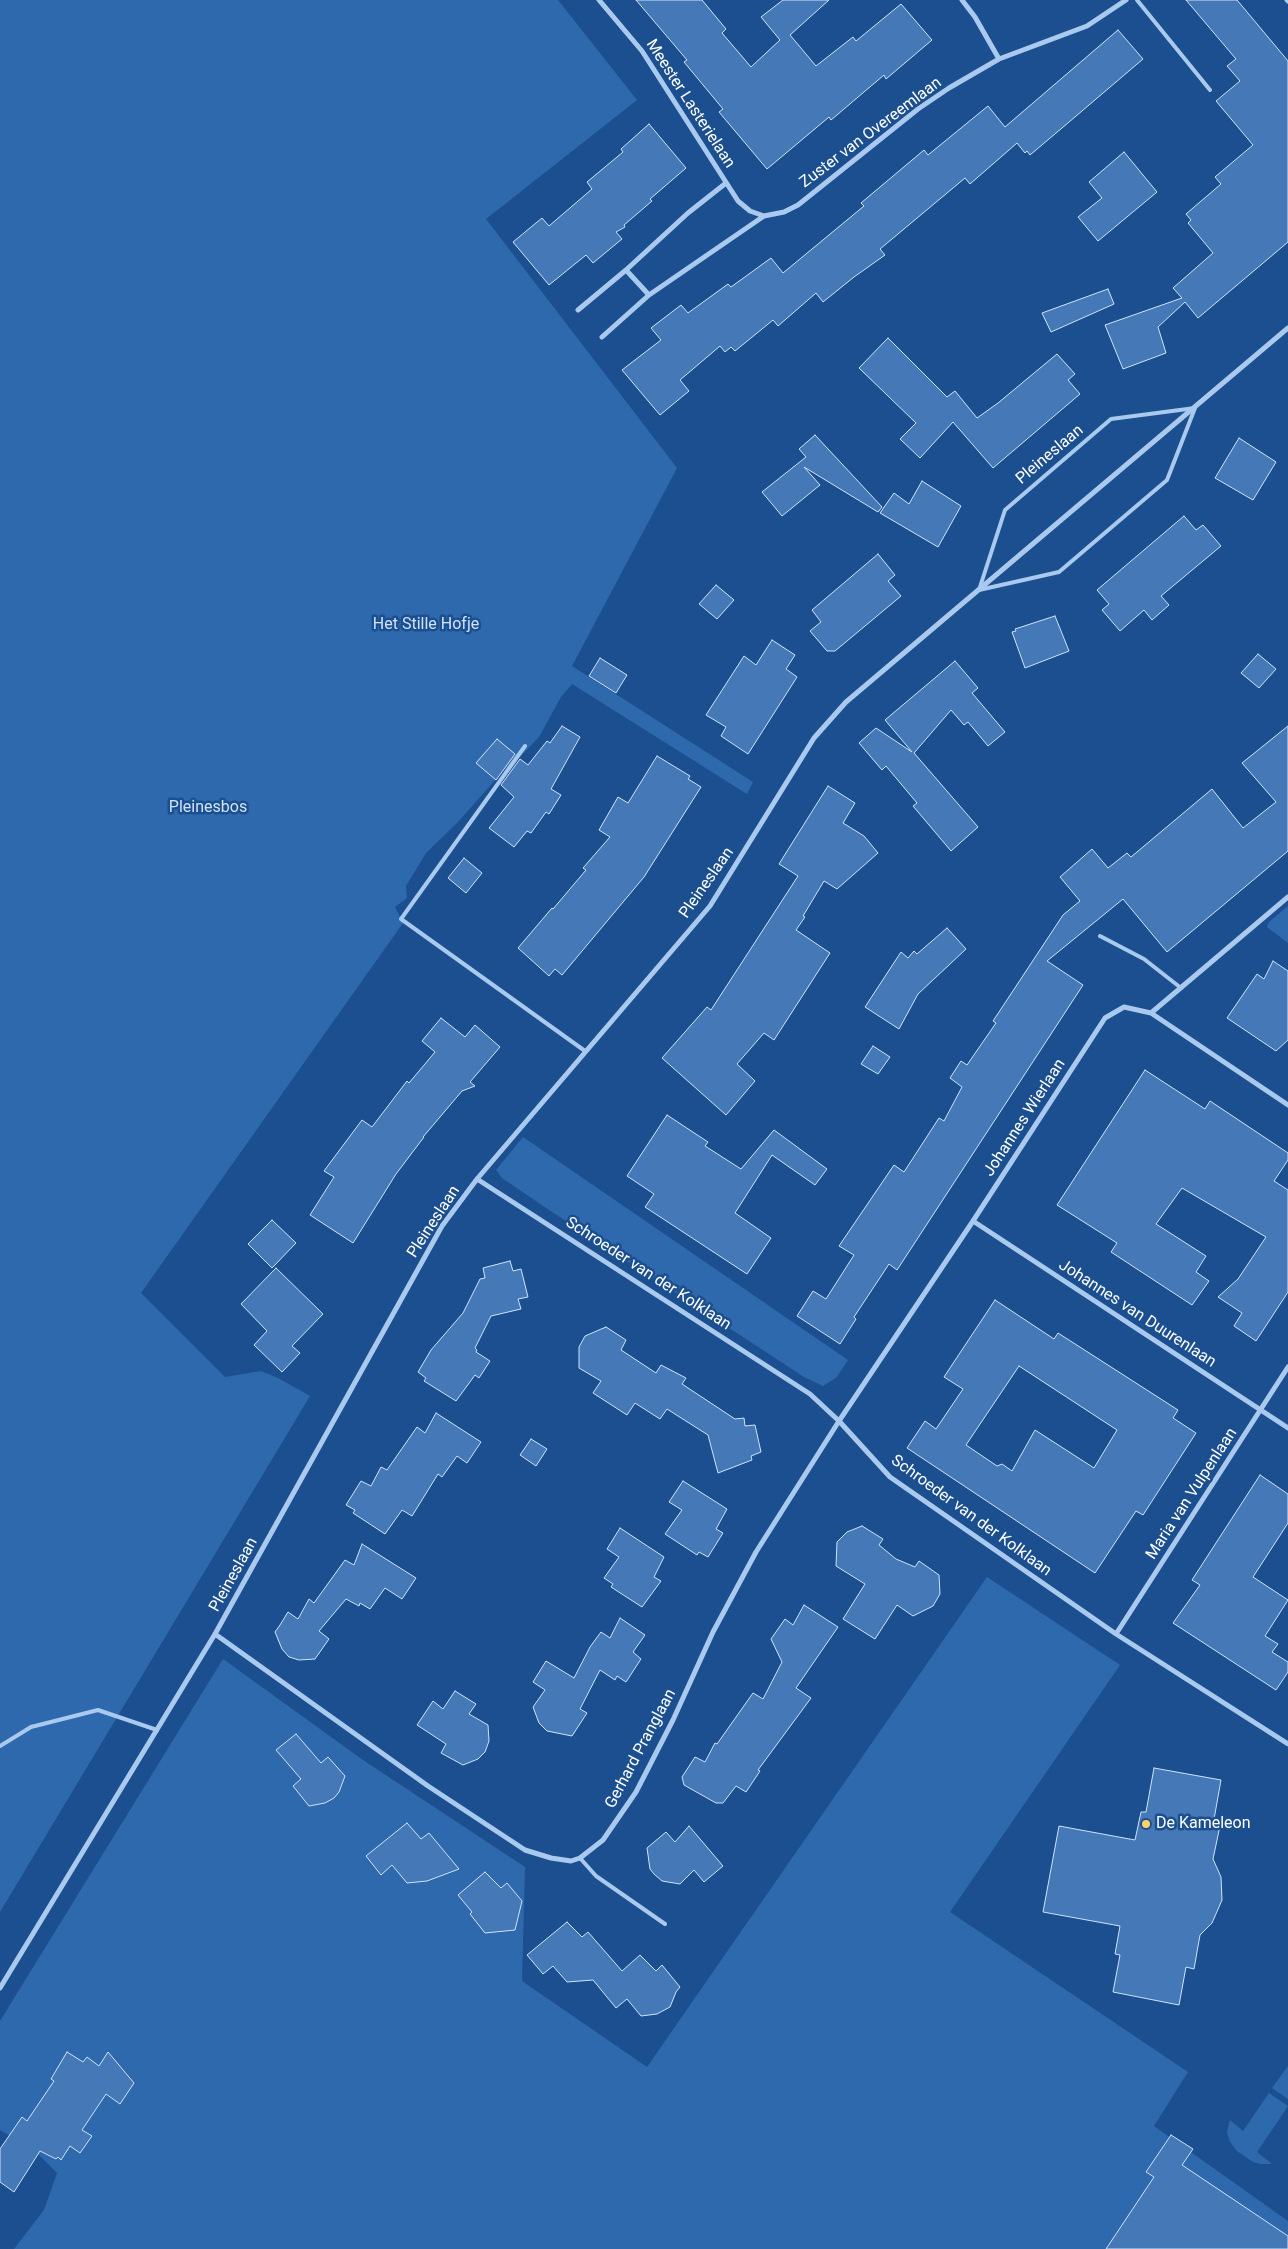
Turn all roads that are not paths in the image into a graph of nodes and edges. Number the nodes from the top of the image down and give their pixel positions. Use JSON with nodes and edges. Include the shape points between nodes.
{"nodes":[{"id":1,"x":599,"y":0,"type":"edge"},
{"id":2,"x":962,"y":0,"type":"edge"},
{"id":3,"x":1126,"y":0,"type":"edge"},
{"id":4,"x":1137,"y":0,"type":"edge"},
{"id":5,"x":999,"y":59,"type":"junction"},
{"id":6,"x":1210,"y":90,"type":"dead end"},
{"id":7,"x":726,"y":183,"type":"junction"},
{"id":8,"x":764,"y":216,"type":"junction"},
{"id":9,"x":626,"y":270,"type":"junction"},
{"id":10,"x":649,"y":295,"type":"junction"},
{"id":11,"x":578,"y":310,"type":"dead end"},
{"id":12,"x":1288,"y":328,"type":"edge"},
{"id":13,"x":602,"y":337,"type":"dead end"},
{"id":14,"x":1195,"y":408,"type":"junction"},
{"id":15,"x":979,"y":590,"type":"junction"},
{"id":16,"x":525,"y":746,"type":"dead end"},
{"id":17,"x":1288,"y":897,"type":"edge"},
{"id":18,"x":1100,"y":936,"type":"dead end"},
{"id":19,"x":1181,"y":988,"type":"junction"},
{"id":20,"x":1151,"y":1013,"type":"junction"},
{"id":21,"x":585,"y":1051,"type":"junction"},
{"id":22,"x":1288,"y":1105,"type":"edge"},
{"id":23,"x":477,"y":1179,"type":"junction"},
{"id":24,"x":973,"y":1221,"type":"junction"},
{"id":25,"x":1288,"y":1367,"type":"edge"},
{"id":26,"x":1260,"y":1410,"type":"junction"},
{"id":27,"x":838,"y":1421,"type":"junction"},
{"id":28,"x":1288,"y":1428,"type":"edge"},
{"id":29,"x":214,"y":1634,"type":"junction"},
{"id":30,"x":1116,"y":1634,"type":"junction"},
{"id":31,"x":157,"y":1730,"type":"junction"},
{"id":32,"x":1288,"y":1744,"type":"edge"},
{"id":33,"x":0,"y":1746,"type":"edge"},
{"id":34,"x":580,"y":1858,"type":"junction"},
{"id":35,"x":665,"y":1924,"type":"dead end"},
{"id":36,"x":0,"y":1988,"type":"edge"}],
"edges":[{"from":1,"to":7,"type":"street","name":"Meester Lasterielaan","via":[[642,51]]},
{"from":2,"to":5,"type":"street"},
{"from":3,"to":5,"type":"street","name":"Zuster van Overeemlaan","via":[[1087,26]]},
{"from":4,"to":6,"type":"lane"},
{"from":5,"to":8,"type":"street","name":"Zuster van Overeemlaan","via":[[918,109],[798,205]]},
{"from":7,"to":8,"type":"street","name":"Meester Lasterielaan","via":[[738,201],[750,211]]},
{"from":7,"to":9,"type":"street"},
{"from":8,"to":10,"type":"street"},
{"from":9,"to":10,"type":"street"},
{"from":9,"to":11,"type":"street"},
{"from":10,"to":13,"type":"street"},
{"from":12,"to":14,"type":"street","name":"Pleineslaan"},
{"from":14,"to":15,"type":"street","name":"Pleineslaan"},
{"from":14,"to":15,"type":"lane","name":"Pleineslaan","via":[[1167,480],[1059,572]]},
{"from":14,"to":15,"type":"lane","name":"Pleineslaan","via":[[1111,419],[1005,510]]},
{"from":15,"to":21,"type":"street","name":"Pleineslaan","via":[[846,702],[814,738],[710,906]]},
{"from":16,"to":21,"type":"lane","via":[[401,919]]},
{"from":17,"to":19,"type":"street"},
{"from":18,"to":19,"type":"lane","via":[[1144,959]]},
{"from":19,"to":20,"type":"street"},
{"from":20,"to":22,"type":"street"},
{"from":20,"to":24,"type":"street","name":"Johannes Wierlaan","via":[[1124,1008],[1106,1018]]},
{"from":21,"to":23,"type":"street","name":"Pleineslaan"},
{"from":23,"to":27,"type":"street","name":"Schroeder van der Kolklaan","via":[[810,1394]]},
{"from":23,"to":29,"type":"street","name":"Pleineslaan","via":[[442,1226]]},
{"from":24,"to":26,"type":"street","name":"Johannes van Duurenlaan"},
{"from":24,"to":27,"type":"street","name":"Johannes Wierlaan"},
{"from":25,"to":26,"type":"street","name":"Maria van Vulpenlaan"},
{"from":26,"to":28,"type":"street","name":"Johannes van Duurenlaan"},
{"from":26,"to":30,"type":"street","name":"Maria van Vulpenlaan"},
{"from":27,"to":30,"type":"street","name":"Schroeder van der Kolklaan","via":[[890,1477]]},
{"from":27,"to":34,"type":"street","name":"Gerhard Pranglaan","via":[[756,1552],[713,1632],[636,1792],[603,1840]]},
{"from":29,"to":31,"type":"street","name":"Pleineslaan"},
{"from":29,"to":34,"type":"street","via":[[428,1786],[525,1850],[551,1858]]},
{"from":30,"to":32,"type":"street","name":"Schroeder van der Kolklaan"},
{"from":31,"to":33,"type":"lane","via":[[98,1710],[31,1727]]},
{"from":31,"to":36,"type":"street","name":"Pleineslaan"},
{"from":34,"to":35,"type":"lane","via":[[596,1876]]}]}
